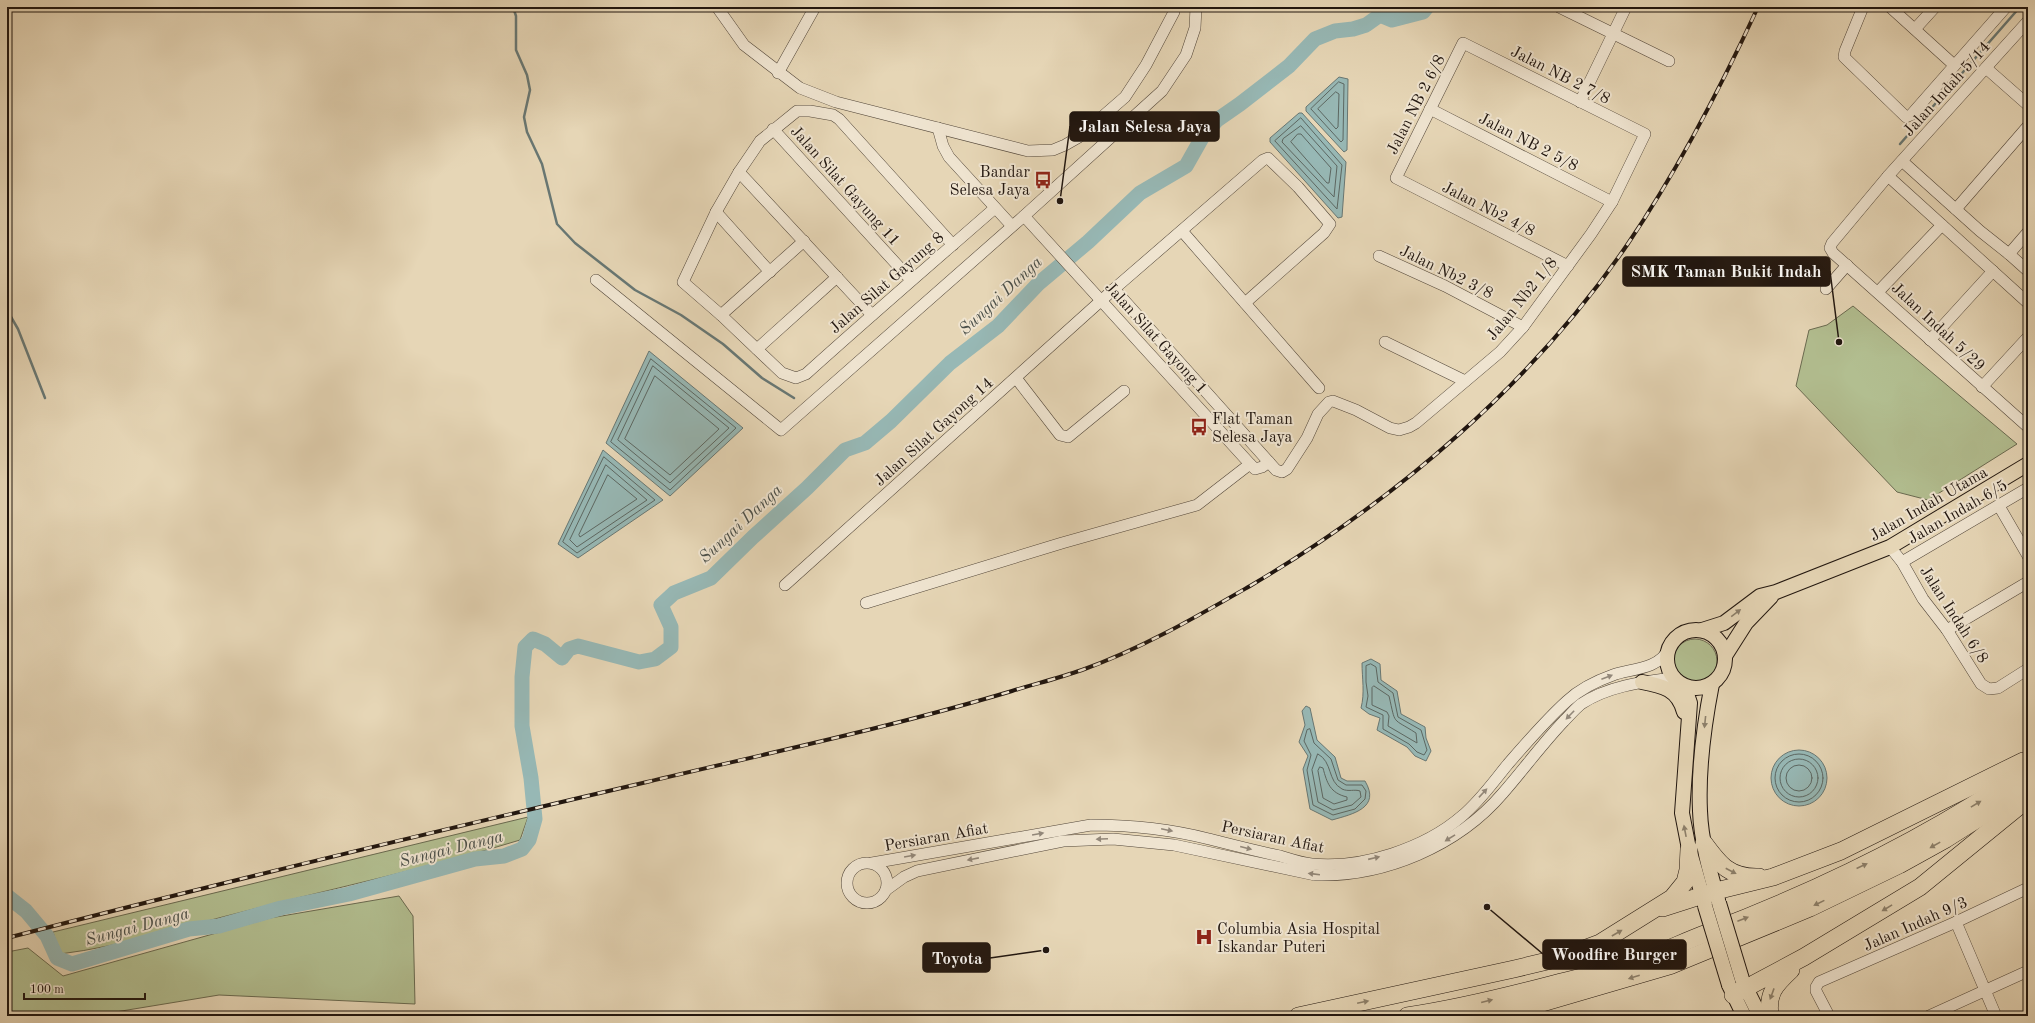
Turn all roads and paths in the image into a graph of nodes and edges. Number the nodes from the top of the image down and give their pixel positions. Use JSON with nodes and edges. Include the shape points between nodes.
{"nodes":[{"id":1,"x":717,"y":7,"type":"edge"},
{"id":2,"x":815,"y":7,"type":"edge"},
{"id":3,"x":1174,"y":7,"type":"edge"},
{"id":4,"x":1196,"y":7,"type":"edge"},
{"id":5,"x":1559,"y":7,"type":"edge"},
{"id":6,"x":1626,"y":7,"type":"edge"},
{"id":7,"x":1863,"y":7,"type":"edge"},
{"id":8,"x":1890,"y":7,"type":"edge"},
{"id":9,"x":1935,"y":7,"type":"edge"},
{"id":10,"x":2001,"y":8,"type":"edge"},
{"id":11,"x":2028,"y":21,"type":"edge"},
{"id":12,"x":1914,"y":29,"type":"junction"},
{"id":13,"x":1613,"y":34,"type":"junction"},
{"id":14,"x":1463,"y":43,"type":"joint"},
{"id":15,"x":1669,"y":61,"type":"dead end"},
{"id":16,"x":1954,"y":65,"type":"junction"},
{"id":17,"x":1986,"y":68,"type":"junction"},
{"id":18,"x":778,"y":73,"type":"junction"},
{"id":19,"x":1580,"y":102,"type":"junction"},
{"id":20,"x":2028,"y":105,"type":"edge"},
{"id":21,"x":1430,"y":109,"type":"junction"},
{"id":22,"x":2028,"y":126,"type":"edge"},
{"id":23,"x":938,"y":128,"type":"junction"},
{"id":24,"x":773,"y":129,"type":"junction"},
{"id":25,"x":1645,"y":134,"type":"joint"},
{"id":26,"x":1902,"y":161,"type":"junction"},
{"id":27,"x":738,"y":172,"type":"junction"},
{"id":28,"x":1888,"y":176,"type":"junction"},
{"id":29,"x":1396,"y":178,"type":"joint"},
{"id":30,"x":1612,"y":202,"type":"junction"},
{"id":31,"x":995,"y":208,"type":"junction"},
{"id":32,"x":1956,"y":209,"type":"junction"},
{"id":33,"x":716,"y":212,"type":"junction"},
{"id":34,"x":1024,"y":216,"type":"junction"},
{"id":35,"x":1942,"y":225,"type":"junction"},
{"id":36,"x":1012,"y":226,"type":"junction"},
{"id":37,"x":1182,"y":231,"type":"junction"},
{"id":38,"x":2028,"y":232,"type":"edge"},
{"id":39,"x":804,"y":241,"type":"junction"},
{"id":40,"x":952,"y":245,"type":"junction"},
{"id":41,"x":1830,"y":248,"type":"joint"},
{"id":42,"x":2009,"y":254,"type":"junction"},
{"id":43,"x":1379,"y":256,"type":"dead end"},
{"id":44,"x":1847,"y":265,"type":"junction"},
{"id":45,"x":1568,"y":266,"type":"junction"},
{"id":46,"x":1993,"y":271,"type":"junction"},
{"id":47,"x":2028,"y":271,"type":"edge"},
{"id":48,"x":770,"y":272,"type":"junction"},
{"id":49,"x":837,"y":277,"type":"junction"},
{"id":50,"x":596,"y":280,"type":"dead end"},
{"id":51,"x":911,"y":280,"type":"junction"},
{"id":52,"x":1114,"y":289,"type":"junction"},
{"id":53,"x":1826,"y":289,"type":"dead end"},
{"id":54,"x":1878,"y":292,"type":"junction"},
{"id":55,"x":1101,"y":300,"type":"junction"},
{"id":56,"x":1245,"y":303,"type":"junction"},
{"id":57,"x":2028,"y":303,"type":"edge"},
{"id":58,"x":721,"y":315,"type":"junction"},
{"id":59,"x":872,"y":315,"type":"junction"},
{"id":60,"x":1523,"y":327,"type":"junction"},
{"id":61,"x":2028,"y":337,"type":"edge"},
{"id":62,"x":1930,"y":340,"type":"junction"},
{"id":63,"x":1385,"y":342,"type":"dead end"},
{"id":64,"x":757,"y":348,"type":"junction"},
{"id":65,"x":1016,"y":378,"type":"junction"},
{"id":66,"x":1465,"y":381,"type":"junction"},
{"id":67,"x":1982,"y":387,"type":"junction"},
{"id":68,"x":1319,"y":388,"type":"dead end"},
{"id":69,"x":1124,"y":391,"type":"dead end"},
{"id":70,"x":2028,"y":427,"type":"edge"},
{"id":71,"x":1269,"y":462,"type":"junction"},
{"id":72,"x":1250,"y":464,"type":"junction"},
{"id":73,"x":2028,"y":464,"type":"edge"},
{"id":74,"x":2028,"y":488,"type":"edge"},
{"id":75,"x":1999,"y":506,"type":"junction"},
{"id":76,"x":1890,"y":547,"type":"junction"},
{"id":77,"x":2028,"y":556,"type":"edge"},
{"id":78,"x":1902,"y":562,"type":"junction"},
{"id":79,"x":2028,"y":582,"type":"edge"},
{"id":80,"x":785,"y":585,"type":"dead end"},
{"id":81,"x":1776,"y":592,"type":"junction"},
{"id":82,"x":866,"y":603,"type":"dead end"},
{"id":83,"x":1702,"y":630,"type":"junction"},
{"id":84,"x":1947,"y":630,"type":"junction"},
{"id":85,"x":1668,"y":650,"type":"junction"},
{"id":86,"x":1725,"y":656,"type":"junction"},
{"id":87,"x":2028,"y":669,"type":"edge"},
{"id":88,"x":1677,"y":681,"type":"junction"},
{"id":89,"x":1642,"y":682,"type":"junction"},
{"id":90,"x":1712,"y":684,"type":"junction"},
{"id":91,"x":1583,"y":689,"type":"junction"},
{"id":92,"x":1588,"y":700,"type":"junction"},
{"id":93,"x":1689,"y":731,"type":"junction"},
{"id":94,"x":2028,"y":758,"type":"edge"},
{"id":95,"x":2028,"y":769,"type":"edge"},
{"id":96,"x":2028,"y":787,"type":"edge"},
{"id":97,"x":2028,"y":799,"type":"edge"},
{"id":98,"x":1209,"y":839,"type":"junction"},
{"id":99,"x":1224,"y":843,"type":"junction"},
{"id":100,"x":1697,"y":846,"type":"junction"},
{"id":101,"x":1205,"y":851,"type":"junction"},
{"id":102,"x":1220,"y":855,"type":"junction"},
{"id":103,"x":872,"y":863,"type":"junction"},
{"id":104,"x":1335,"y":870,"type":"junction"},
{"id":105,"x":1773,"y":877,"type":"junction"},
{"id":106,"x":2028,"y":888,"type":"edge"},
{"id":107,"x":886,"y":890,"type":"junction"},
{"id":108,"x":1710,"y":899,"type":"junction"},
{"id":109,"x":1644,"y":917,"type":"junction"},
{"id":110,"x":1956,"y":922,"type":"junction"},
{"id":111,"x":1804,"y":958,"type":"junction"},
{"id":112,"x":2028,"y":971,"type":"edge"},
{"id":113,"x":1738,"y":987,"type":"junction"},
{"id":114,"x":1985,"y":991,"type":"junction"},
{"id":115,"x":1298,"y":1016,"type":"edge"},
{"id":116,"x":1407,"y":1016,"type":"edge"},
{"id":117,"x":1486,"y":1016,"type":"edge"},
{"id":118,"x":1744,"y":1016,"type":"edge"},
{"id":119,"x":1760,"y":1016,"type":"edge"},
{"id":120,"x":1770,"y":1016,"type":"edge"},
{"id":121,"x":1829,"y":1016,"type":"edge"},
{"id":122,"x":1930,"y":1016,"type":"edge"},
{"id":123,"x":1996,"y":1016,"type":"edge"}],
"edges":[{"from":1,"to":18,"type":"street","via":[[744,45]]},
{"from":2,"to":18,"type":"street"},
{"from":3,"to":23,"type":"street","via":[[1174,12],[1146,65],[1125,97],[1079,137],[1065,145],[1053,150],[1028,151]]},
{"from":4,"to":34,"type":"street","via":[[1195,28],[1186,55],[1162,91]]},
{"from":5,"to":13,"type":"street"},
{"from":6,"to":13,"type":"street"},
{"from":7,"to":16,"type":"street","via":[[1844,56],[1906,116],[1911,115]]},
{"from":8,"to":12,"type":"street"},
{"from":9,"to":12,"type":"street"},
{"from":10,"to":16,"type":"street"},
{"from":11,"to":17,"type":"street","name":"Jalan Indah 5/14"},
{"from":12,"to":16,"type":"street"},
{"from":13,"to":15,"type":"street"},
{"from":13,"to":19,"type":"street"},
{"from":14,"to":19,"type":"street","name":"Jalan NB 2 7/8"},
{"from":14,"to":21,"type":"street","name":"Jalan NB 2 6/8"},
{"from":17,"to":20,"type":"street"},
{"from":17,"to":26,"type":"street","name":"Jalan Indah 5/14"},
{"from":18,"to":23,"type":"street","via":[[800,88],[836,102]]},
{"from":19,"to":25,"type":"street","name":"Jalan NB 2 7/8"},
{"from":21,"to":29,"type":"street","name":"Jalan NB 2 6/8"},
{"from":21,"to":30,"type":"street","name":"Jalan NB 2 5/8"},
{"from":22,"to":32,"type":"street"},
{"from":23,"to":31,"type":"street","via":[[949,157]]},
{"from":24,"to":27,"type":"street","via":[[760,141]]},
{"from":24,"to":40,"type":"street","via":[[797,111],[810,110],[839,119]]},
{"from":24,"to":51,"type":"street","name":"Jalan Silat Gayung 11"},
{"from":25,"to":30,"type":"street","name":"Jalan Nb2 1/8"},
{"from":26,"to":28,"type":"street","name":"Jalan Indah 5/14"},
{"from":26,"to":32,"type":"street"},
{"from":27,"to":33,"type":"street"},
{"from":27,"to":39,"type":"street"},
{"from":28,"to":35,"type":"street"},
{"from":28,"to":41,"type":"street","name":"Jalan Indah 5/14"},
{"from":29,"to":45,"type":"street","name":"Jalan Nb2 4/8"},
{"from":30,"to":45,"type":"street","name":"Jalan Nb2 1/8"},
{"from":31,"to":36,"type":"street"},
{"from":31,"to":40,"type":"street","name":"Jalan Silat Gayung 8"},
{"from":32,"to":42,"type":"street"},
{"from":33,"to":48,"type":"street"},
{"from":33,"to":58,"type":"street","via":[[683,282]]},
{"from":34,"to":36,"type":"street"},
{"from":34,"to":55,"type":"street","name":"Jalan Silat Gayong 1"},
{"from":35,"to":46,"type":"street"},
{"from":35,"to":54,"type":"street"},
{"from":36,"to":50,"type":"street","via":[[781,430]]},
{"from":37,"to":52,"type":"street","name":"Jalan Silat Gayong 14"},
{"from":37,"to":56,"type":"street"},
{"from":37,"to":56,"type":"street","name":"Jalan Silat Gayong 14","via":[[1268,158],[1328,220],[1328,228]]},
{"from":38,"to":42,"type":"street"},
{"from":39,"to":48,"type":"street"},
{"from":39,"to":49,"type":"street"},
{"from":40,"to":51,"type":"street","name":"Jalan Silat Gayung 8"},
{"from":41,"to":44,"type":"street","name":"Jalan Indah 5/29"},
{"from":42,"to":47,"type":"street"},
{"from":43,"to":60,"type":"street","name":"Jalan Nb2 3/8","via":[[1445,286]]},
{"from":44,"to":53,"type":"street"},
{"from":44,"to":54,"type":"street","name":"Jalan Indah 5/29"},
{"from":45,"to":60,"type":"street","name":"Jalan Nb2 1/8"},
{"from":46,"to":57,"type":"street"},
{"from":46,"to":62,"type":"street"},
{"from":48,"to":58,"type":"street"},
{"from":49,"to":59,"type":"street"},
{"from":49,"to":64,"type":"street"},
{"from":51,"to":59,"type":"street","name":"Jalan Silat Gayung 8"},
{"from":52,"to":55,"type":"street","name":"Jalan Silat Gayong 14"},
{"from":52,"to":71,"type":"street"},
{"from":54,"to":62,"type":"street","name":"Jalan Indah 5/29"},
{"from":55,"to":65,"type":"street","name":"Jalan Silat Gayong 14"},
{"from":55,"to":72,"type":"street","name":"Jalan Silat Gayong 1"},
{"from":56,"to":68,"type":"street"},
{"from":58,"to":64,"type":"street"},
{"from":59,"to":64,"type":"street","name":"Jalan Silat Gayung 8","via":[[806,374],[796,378],[782,373]]},
{"from":60,"to":66,"type":"street","name":"Jalan Nb2 1/8","via":[[1500,352]]},
{"from":61,"to":67,"type":"street"},
{"from":62,"to":67,"type":"street","name":"Jalan Indah 5/29"},
{"from":63,"to":66,"type":"street"},
{"from":65,"to":69,"type":"street","via":[[1060,435],[1068,437]]},
{"from":65,"to":80,"type":"street","name":"Jalan Silat Gayong 14"},
{"from":66,"to":71,"type":"street","name":"Jalan Nb2 1/8","via":[[1421,420],[1409,428],[1399,430],[1356,410],[1333,401],[1329,402],[1318,414],[1307,438],[1287,469],[1282,472],[1276,470]]},
{"from":67,"to":70,"type":"street","name":"Jalan Indah 5/29"},
{"from":71,"to":72,"type":"street","via":[[1259,469]]},
{"from":72,"to":82,"type":"street","via":[[1197,505]]},
{"from":73,"to":76,"type":"main road","name":"Jalan Indah Utama"},
{"from":74,"to":75,"type":"street","name":"Jalan Indah 6/5"},
{"from":75,"to":77,"type":"street"},
{"from":75,"to":78,"type":"street","name":"Jalan Indah 6/5"},
{"from":76,"to":78,"type":"street","name":"Jalan Indah 6/8"},
{"from":76,"to":81,"type":"main road","name":"Jalan Indah Utama"},
{"from":78,"to":84,"type":"street","name":"Jalan Indah 6/8","via":[[1924,599]]},
{"from":79,"to":84,"type":"street"},
{"from":83,"to":81,"type":"main road","name":"Jalan Indah Utama","one_way":true,"via":[[1724,623],[1760,596]]},
{"from":81,"to":86,"type":"main road","via":[[1746,623]]},
{"from":83,"to":85,"type":"main road","via":[[1685,632],[1672,642]]},
{"from":83,"to":86,"type":"main road","via":[[1718,640]]},
{"from":84,"to":87,"type":"street","name":"Jalan Indah 6/8","via":[[1982,684],[1989,689],[1998,688]]},
{"from":85,"to":88,"type":"main road","via":[[1668,670]]},
{"from":91,"to":85,"type":"street","name":"Persiaran Afiat","one_way":true,"via":[[1615,674],[1651,664],[1664,658]]},
{"from":86,"to":90,"type":"main road","via":[[1722,672]]},
{"from":88,"to":89,"type":"street","name":"Persiaran Afiat"},
{"from":88,"to":90,"type":"main road","via":[[1696,688]]},
{"from":88,"to":93,"type":"main road","via":[[1690,703]]},
{"from":89,"to":92,"type":"street","name":"Persiaran Afiat"},
{"from":89,"to":93,"type":"main road","via":[[1662,686],[1678,696]]},
{"from":90,"to":100,"type":"main road","one_way":true,"via":[[1705,719]]},
{"from":91,"to":92,"type":"street"},
{"from":104,"to":91,"type":"street","name":"Persiaran Afiat","one_way":true,"via":[[1411,847],[1437,834],[1463,815],[1556,711]]},
{"from":92,"to":104,"type":"street","name":"Persiaran Afiat","one_way":true,"via":[[1557,728],[1502,794],[1475,821],[1449,839],[1420,855],[1390,864]]},
{"from":100,"to":93,"type":"main road","one_way":true,"via":[[1682,813]]},
{"from":94,"to":105,"type":"highway","via":[[1841,851]]},
{"from":116,"to":95,"type":"highway","one_way":true,"via":[[1476,1004],[1638,961],[1756,914],[1883,856],[1931,831]]},
{"from":96,"to":117,"type":"highway","one_way":true,"via":[[1946,839],[1810,908],[1672,965],[1549,1001]]},
{"from":97,"to":111,"type":"highway","one_way":true,"via":[[1920,887]]},
{"from":98,"to":99,"type":"street","name":"Persiaran Afiat"},
{"from":98,"to":101,"type":"street"},
{"from":103,"to":98,"type":"street","name":"Persiaran Afiat","one_way":true,"via":[[1091,825],[1157,828]]},
{"from":99,"to":102,"type":"street"},
{"from":99,"to":104,"type":"street","name":"Persiaran Afiat","one_way":true},
{"from":100,"to":105,"type":"highway","one_way":true,"via":[[1728,871],[1746,877]]},
{"from":100,"to":108,"type":"main road"},
{"from":100,"to":109,"type":"highway","via":[[1685,882],[1672,898]]},
{"from":101,"to":102,"type":"street","name":"Persiaran Afiat"},
{"from":101,"to":107,"type":"street","name":"Persiaran Afiat","one_way":true,"via":[[1140,840],[1063,841],[917,870]]},
{"from":104,"to":102,"type":"street","name":"Persiaran Afiat","one_way":true,"via":[[1303,873]]},
{"from":103,"to":107,"type":"street","name":"Persiaran Afiat","via":[[883,870],[886,876]]},
{"from":103,"to":107,"type":"street","name":"Persiaran Afiat","via":[[858,865],[849,874],[849,893],[859,902],[872,903],[884,896]]},
{"from":105,"to":108,"type":"highway"},
{"from":106,"to":110,"type":"street","name":"Jalan Indah 9/3"},
{"from":108,"to":109,"type":"highway","via":[[1671,905]]},
{"from":108,"to":113,"type":"main road","bridge":true},
{"from":115,"to":109,"type":"highway","one_way":true,"via":[[1560,958],[1600,943]]},
{"from":110,"to":114,"type":"street"},
{"from":110,"to":121,"type":"street","name":"Jalan Indah 9/3","via":[[1819,982],[1816,991]]},
{"from":111,"to":113,"type":"highway"},
{"from":111,"to":120,"type":"highway","one_way":true,"via":[[1776,984],[1770,996]]},
{"from":112,"to":114,"type":"street"},
{"from":113,"to":118,"type":"main road"},
{"from":113,"to":119,"type":"main road"},
{"from":114,"to":122,"type":"street"},
{"from":114,"to":123,"type":"street"}]}
